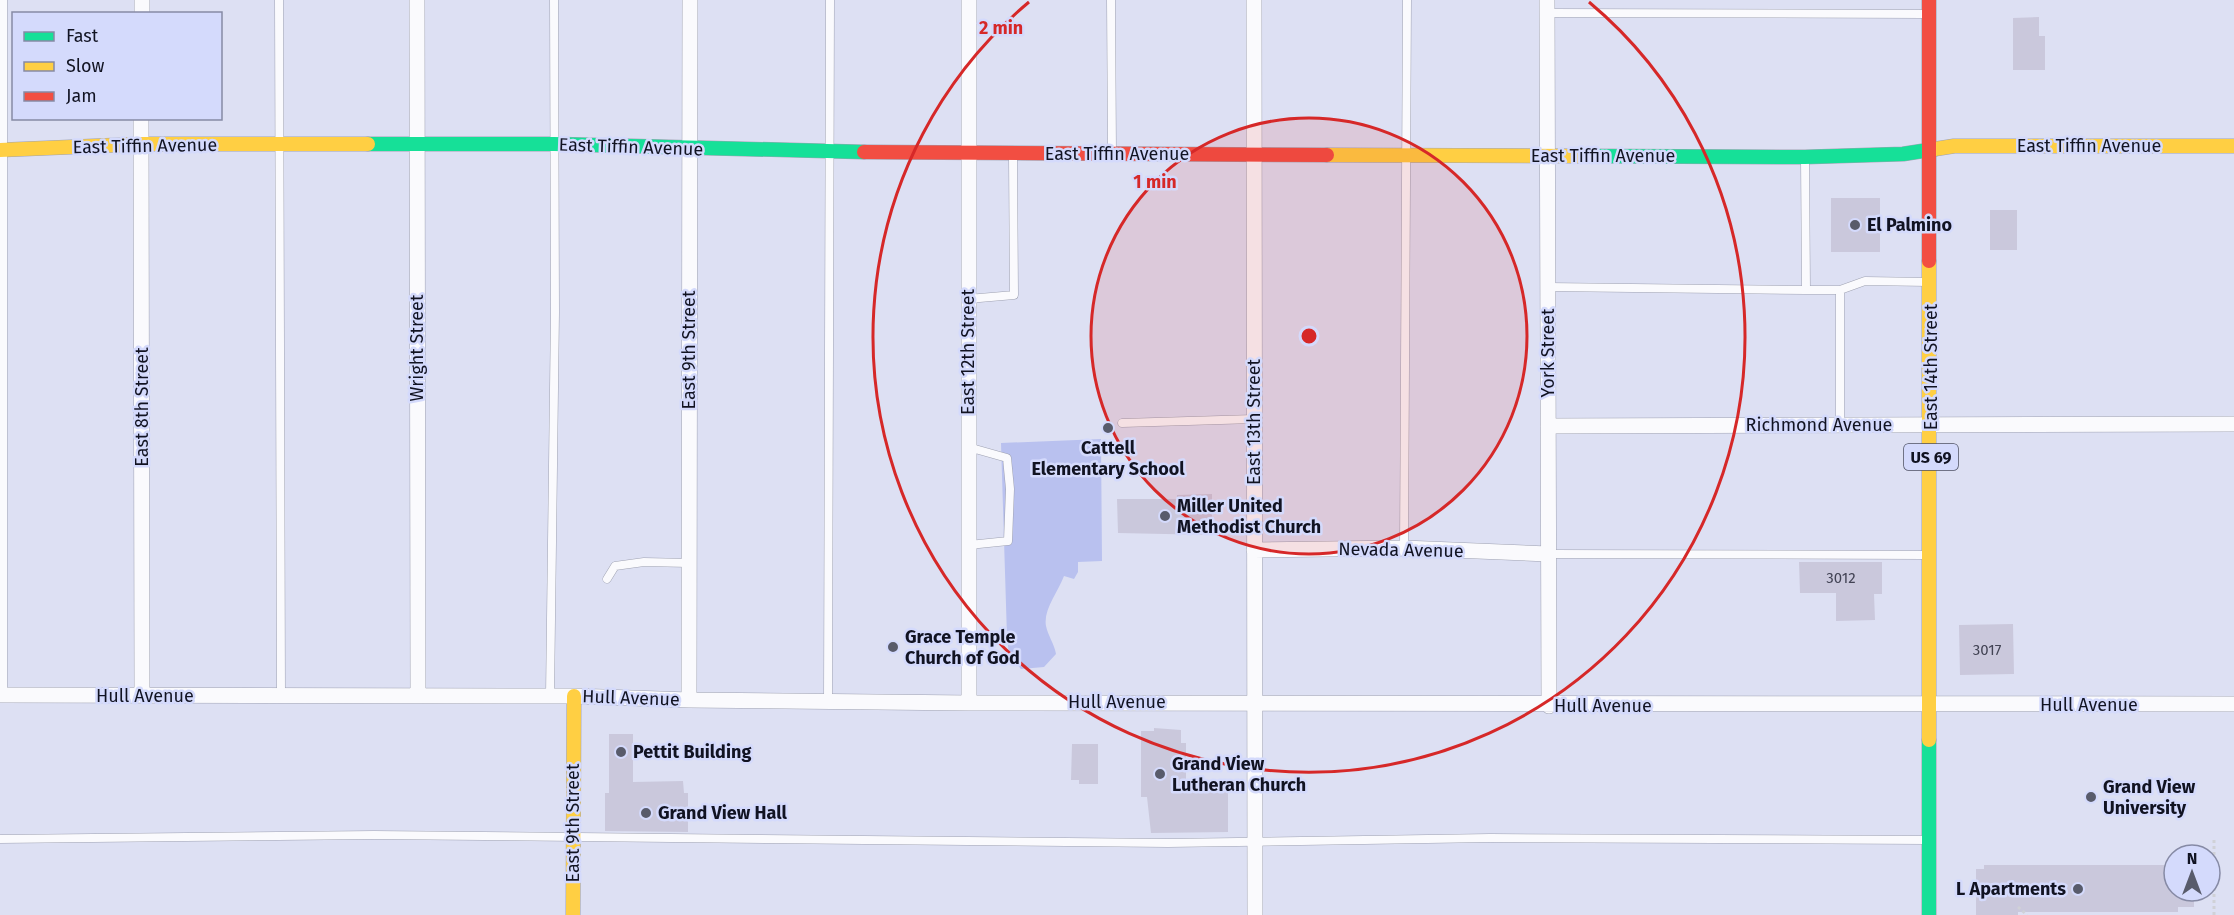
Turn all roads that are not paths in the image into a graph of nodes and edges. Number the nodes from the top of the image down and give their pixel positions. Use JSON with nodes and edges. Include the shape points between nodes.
{"nodes":[{"id":1,"x":3,"y":0,"type":"edge"},
{"id":2,"x":279,"y":0,"type":"edge"},
{"id":3,"x":417,"y":0,"type":"edge"},
{"id":4,"x":554,"y":0,"type":"edge"},
{"id":5,"x":690,"y":0,"type":"edge"},
{"id":6,"x":830,"y":0,"type":"edge"},
{"id":7,"x":969,"y":0,"type":"edge"},
{"id":8,"x":1112,"y":0,"type":"edge"},
{"id":9,"x":1254,"y":0,"type":"edge"},
{"id":10,"x":1407,"y":0,"type":"edge"},
{"id":11,"x":1547,"y":7,"type":"edge"},
{"id":12,"x":1929,"y":7,"type":"edge"},
{"id":13,"x":141,"y":120,"type":"edge"},
{"id":14,"x":141,"y":144,"type":"junction"},
{"id":15,"x":279,"y":144,"type":"junction"},
{"id":16,"x":554,"y":144,"type":"junction"},
{"id":17,"x":417,"y":145,"type":"junction"},
{"id":18,"x":2234,"y":146,"type":"edge"},
{"id":19,"x":689,"y":148,"type":"junction"},
{"id":20,"x":2,"y":150,"type":"edge"},
{"id":21,"x":1928,"y":150,"type":"junction"},
{"id":22,"x":828,"y":151,"type":"junction"},
{"id":23,"x":967,"y":154,"type":"junction"},
{"id":24,"x":1013,"y":154,"type":"junction"},
{"id":25,"x":1112,"y":154,"type":"junction"},
{"id":26,"x":1254,"y":155,"type":"junction"},
{"id":27,"x":1404,"y":155,"type":"junction"},
{"id":28,"x":1547,"y":156,"type":"junction"},
{"id":29,"x":1805,"y":157,"type":"junction"},
{"id":30,"x":1930,"y":282,"type":"junction"},
{"id":31,"x":1548,"y":287,"type":"junction"},
{"id":32,"x":1806,"y":290,"type":"junction"},
{"id":33,"x":1840,"y":290,"type":"junction"},
{"id":34,"x":968,"y":299,"type":"junction"},
{"id":35,"x":1254,"y":419,"type":"junction"},
{"id":36,"x":1122,"y":423,"type":"dead end"},
{"id":37,"x":2234,"y":424,"type":"edge"},
{"id":38,"x":1840,"y":425,"type":"junction"},
{"id":39,"x":1931,"y":425,"type":"junction"},
{"id":40,"x":1548,"y":426,"type":"junction"},
{"id":41,"x":968,"y":447,"type":"junction"},
{"id":42,"x":969,"y":545,"type":"junction"},
{"id":43,"x":1404,"y":548,"type":"junction"},
{"id":44,"x":1254,"y":550,"type":"junction"},
{"id":45,"x":1548,"y":554,"type":"junction"},
{"id":46,"x":1930,"y":556,"type":"junction"},
{"id":47,"x":689,"y":563,"type":"junction"},
{"id":48,"x":607,"y":579,"type":"dead end"},
{"id":49,"x":2,"y":695,"type":"edge"},
{"id":50,"x":142,"y":696,"type":"junction"},
{"id":51,"x":281,"y":696,"type":"junction"},
{"id":52,"x":418,"y":696,"type":"junction"},
{"id":53,"x":550,"y":696,"type":"junction"},
{"id":54,"x":574,"y":696,"type":"junction"},
{"id":55,"x":689,"y":700,"type":"junction"},
{"id":56,"x":828,"y":700,"type":"junction"},
{"id":57,"x":1255,"y":702,"type":"junction"},
{"id":58,"x":969,"y":703,"type":"junction"},
{"id":59,"x":2234,"y":704,"type":"edge"},
{"id":60,"x":1930,"y":705,"type":"junction"},
{"id":61,"x":1549,"y":706,"type":"junction"},
{"id":62,"x":0,"y":839,"type":"edge"},
{"id":63,"x":573,"y":839,"type":"junction"},
{"id":64,"x":1929,"y":840,"type":"junction"},
{"id":65,"x":1255,"y":842,"type":"junction"},
{"id":66,"x":573,"y":915,"type":"edge"},
{"id":67,"x":1255,"y":915,"type":"edge"},
{"id":68,"x":1929,"y":915,"type":"edge"}],
"edges":[{"from":1,"to":20,"type":"lane"},
{"from":2,"to":15,"type":"lane"},
{"from":3,"to":17,"type":"street","name":"Wright Street"},
{"from":4,"to":16,"type":"lane"},
{"from":5,"to":19,"type":"street","name":"East 9th Street"},
{"from":6,"to":22,"type":"lane"},
{"from":7,"to":23,"type":"street","name":"East 12th Street"},
{"from":8,"to":25,"type":"lane"},
{"from":9,"to":26,"type":"street","name":"East 13th Street"},
{"from":10,"to":27,"type":"lane"},
{"from":11,"to":12,"type":"lane"},
{"from":11,"to":28,"type":"street","name":"York Street"},
{"from":12,"to":21,"type":"street","name":"East 14th Street","number":"US 69"},
{"from":13,"to":14,"type":"street","name":"East 8th Street"},
{"from":14,"to":15,"type":"street","name":"East Tiffin Avenue"},
{"from":14,"to":20,"type":"street","name":"East Tiffin Avenue"},
{"from":14,"to":50,"type":"street","name":"East 8th Street"},
{"from":15,"to":17,"type":"street","name":"East Tiffin Avenue"},
{"from":15,"to":51,"type":"lane"},
{"from":16,"to":17,"type":"street","name":"East Tiffin Avenue"},
{"from":16,"to":19,"type":"street","name":"East Tiffin Avenue"},
{"from":16,"to":53,"type":"lane"},
{"from":17,"to":52,"type":"street","name":"Wright Street"},
{"from":18,"to":21,"type":"street","name":"East Tiffin Avenue","via":[[1954,146]]},
{"from":19,"to":22,"type":"street","name":"East Tiffin Avenue"},
{"from":19,"to":47,"type":"street","name":"East 9th Street"},
{"from":20,"to":49,"type":"lane"},
{"from":21,"to":29,"type":"street","name":"East Tiffin Avenue"},
{"from":21,"to":30,"type":"street","name":"East 14th Street","number":"US 69"},
{"from":22,"to":23,"type":"street","name":"East Tiffin Avenue"},
{"from":22,"to":56,"type":"lane"},
{"from":23,"to":24,"type":"street","name":"East Tiffin Avenue"},
{"from":23,"to":34,"type":"street","name":"East 12th Street"},
{"from":24,"to":25,"type":"street","name":"East Tiffin Avenue"},
{"from":24,"to":34,"type":"lane","via":[[1014,295]]},
{"from":25,"to":26,"type":"street","name":"East Tiffin Avenue"},
{"from":26,"to":27,"type":"street","name":"East Tiffin Avenue"},
{"from":26,"to":35,"type":"street","name":"East 13th Street"},
{"from":27,"to":28,"type":"street","name":"East Tiffin Avenue"},
{"from":27,"to":43,"type":"lane"},
{"from":28,"to":29,"type":"street","name":"East Tiffin Avenue"},
{"from":28,"to":31,"type":"street","name":"York Street"},
{"from":29,"to":32,"type":"lane"},
{"from":30,"to":33,"type":"lane","via":[[1865,281]]},
{"from":30,"to":39,"type":"street","name":"East 14th Street","number":"US 69"},
{"from":31,"to":32,"type":"lane"},
{"from":31,"to":40,"type":"street","name":"York Street"},
{"from":32,"to":33,"type":"lane"},
{"from":33,"to":38,"type":"lane"},
{"from":34,"to":41,"type":"street","name":"East 12th Street"},
{"from":35,"to":36,"type":"lane"},
{"from":35,"to":44,"type":"street","name":"East 13th Street"},
{"from":37,"to":39,"type":"street","name":"Richmond Avenue"},
{"from":38,"to":39,"type":"street","name":"Richmond Avenue"},
{"from":38,"to":40,"type":"street","name":"Richmond Avenue"},
{"from":39,"to":46,"type":"street","name":"East 14th Street","number":"US 69"},
{"from":40,"to":45,"type":"street","name":"York Street"},
{"from":41,"to":42,"type":"street","name":"East 12th Street"},
{"from":41,"to":42,"type":"lane","via":[[1006,458],[1010,489],[1008,541]]},
{"from":42,"to":58,"type":"street","name":"East 12th Street"},
{"from":43,"to":44,"type":"street","name":"Nevada Avenue"},
{"from":43,"to":45,"type":"street","name":"Nevada Avenue"},
{"from":44,"to":57,"type":"street","name":"East 13th Street"},
{"from":45,"to":46,"type":"lane"},
{"from":45,"to":61,"type":"street","name":"York Street"},
{"from":46,"to":60,"type":"street","name":"East 14th Street","number":"US 69"},
{"from":47,"to":48,"type":"lane","via":[[615,566]]},
{"from":47,"to":55,"type":"street","name":"East 9th Street"},
{"from":49,"to":50,"type":"street","name":"Hull Avenue"},
{"from":50,"to":51,"type":"street","name":"Hull Avenue"},
{"from":51,"to":52,"type":"street","name":"Hull Avenue"},
{"from":52,"to":53,"type":"street","name":"Hull Avenue"},
{"from":53,"to":54,"type":"street","name":"Hull Avenue"},
{"from":54,"to":55,"type":"street","name":"Hull Avenue"},
{"from":54,"to":63,"type":"street","name":"East 9th Street"},
{"from":55,"to":56,"type":"street","name":"Hull Avenue"},
{"from":56,"to":58,"type":"street","name":"Hull Avenue"},
{"from":57,"to":58,"type":"street","name":"Hull Avenue"},
{"from":57,"to":61,"type":"street","name":"Hull Avenue"},
{"from":57,"to":65,"type":"street","name":"East 13th Street"},
{"from":59,"to":60,"type":"street","name":"Hull Avenue"},
{"from":60,"to":61,"type":"street","name":"Hull Avenue"},
{"from":60,"to":64,"type":"street","name":"East 14th Street","number":"US 69"},
{"from":62,"to":63,"type":"lane","via":[[374,835]]},
{"from":63,"to":65,"type":"lane"},
{"from":63,"to":66,"type":"street","name":"East 9th Street"},
{"from":64,"to":65,"type":"lane","via":[[1490,838]]},
{"from":64,"to":68,"type":"street","name":"East 14th Street","number":"US 69"},
{"from":65,"to":67,"type":"street","name":"East 13th Street"}]}
